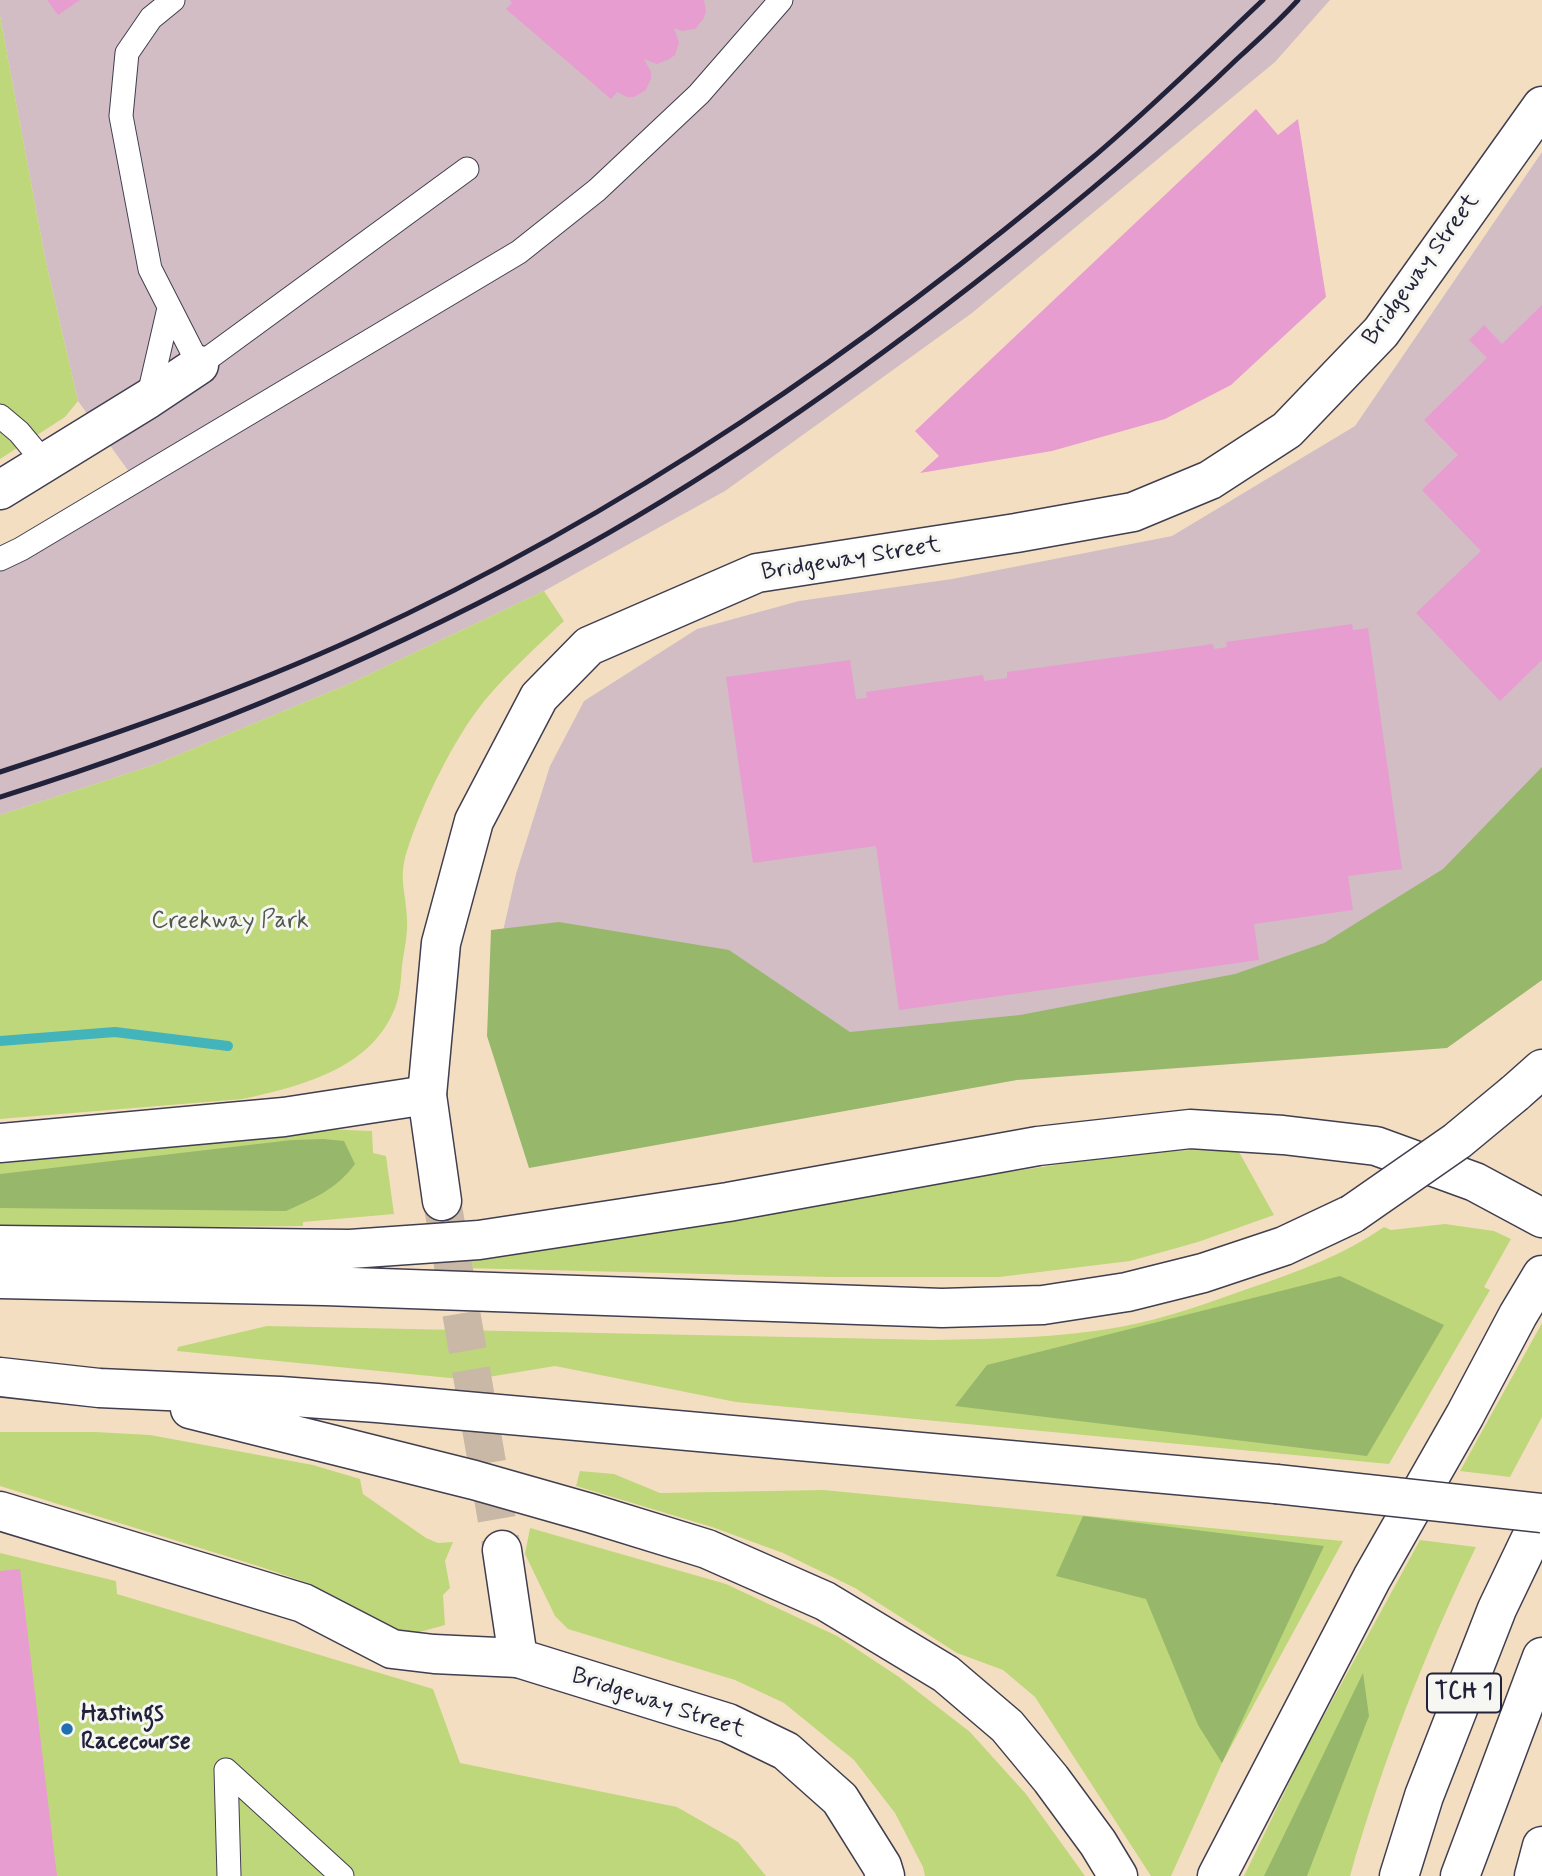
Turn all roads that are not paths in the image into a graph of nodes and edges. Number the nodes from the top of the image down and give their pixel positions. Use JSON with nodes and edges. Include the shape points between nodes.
{"nodes":[{"id":1,"x":173,"y":0,"type":"edge"},
{"id":2,"x":781,"y":0,"type":"edge"},
{"id":3,"x":1542,"y":106,"type":"edge"},
{"id":4,"x":467,"y":169,"type":"dead end"},
{"id":5,"x":169,"y":308,"type":"junction"},
{"id":6,"x":199,"y":365,"type":"junction"},
{"id":7,"x":148,"y":399,"type":"junction"},
{"id":8,"x":0,"y":416,"type":"edge"},
{"id":9,"x":44,"y":462,"type":"junction"},
{"id":10,"x":0,"y":490,"type":"edge"},
{"id":11,"x":0,"y":559,"type":"edge"},
{"id":12,"x":1529,"y":1081,"type":"edge"},
{"id":13,"x":427,"y":1096,"type":"junction"},
{"id":14,"x":0,"y":1143,"type":"edge"},
{"id":15,"x":442,"y":1201,"type":"tunnel mouth"},
{"id":16,"x":1542,"y":1218,"type":"edge"},
{"id":17,"x":0,"y":1245,"type":"edge"},
{"id":18,"x":1542,"y":1275,"type":"edge"},
{"id":19,"x":0,"y":1279,"type":"edge"},
{"id":20,"x":0,"y":1377,"type":"edge"},
{"id":21,"x":99,"y":1388,"type":"junction"},
{"id":22,"x":0,"y":1511,"type":"edge"},
{"id":23,"x":1542,"y":1514,"type":"edge"},
{"id":24,"x":502,"y":1550,"type":"tunnel mouth"},
{"id":25,"x":1542,"y":1657,"type":"edge"},
{"id":26,"x":518,"y":1658,"type":"junction"},
{"id":27,"x":1542,"y":1846,"type":"edge"},
{"id":28,"x":229,"y":1876,"type":"edge"},
{"id":29,"x":342,"y":1876,"type":"edge"},
{"id":30,"x":885,"y":1876,"type":"edge"},
{"id":31,"x":1118,"y":1876,"type":"edge"},
{"id":32,"x":1217,"y":1876,"type":"edge"},
{"id":33,"x":1399,"y":1876,"type":"edge"},
{"id":34,"x":1460,"y":1876,"type":"edge"},
{"id":35,"x":1534,"y":1876,"type":"edge"}],
"edges":[{"from":1,"to":5,"type":"lane","via":[[151,18],[127,53],[121,116],[150,269]]},
{"from":2,"to":11,"type":"lane","via":[[699,94],[597,190],[519,251]]},
{"from":3,"to":13,"type":"main road","name":"Bridgeway Street","via":[[1381,332],[1287,430],[1210,480],[1133,512],[757,573],[589,646],[539,697],[474,821],[441,943]]},
{"from":4,"to":6,"type":"lane"},
{"from":5,"to":6,"type":"lane"},
{"from":5,"to":7,"type":"lane"},
{"from":6,"to":7,"type":"main road"},
{"from":7,"to":9,"type":"main road"},
{"from":8,"to":9,"type":"lane"},
{"from":9,"to":10,"type":"main road"},
{"from":12,"to":19,"type":"main road","bridge":true,"via":[[1457,1141],[1352,1214],[1284,1245],[1203,1273],[1127,1292],[1043,1305],[942,1308]]},
{"from":13,"to":14,"type":"main road","via":[[284,1117]]},
{"from":13,"to":15,"type":"main road","name":"Bridgeway Street"},
{"from":16,"to":17,"type":"main road","via":[[1475,1182],[1376,1146],[1190,1129],[1038,1146],[728,1202],[480,1240],[350,1249]]},
{"from":18,"to":32,"type":"main road","via":[[1373,1578]]},
{"from":20,"to":21,"type":"main road"},
{"from":21,"to":23,"type":"main road","bridge":true,"via":[[377,1403],[1276,1484]]},
{"from":21,"to":31,"type":"main road","via":[[323,1441],[590,1513],[707,1549],[825,1601],[946,1674],[1007,1727],[1051,1779]]},
{"from":22,"to":26,"type":"main road","name":"Bridgeway Street","via":[[303,1603],[392,1649]]},
{"from":23,"to":33,"type":"main road","number":"TCH 1","via":[[1497,1609],[1424,1796]]},
{"from":24,"to":26,"type":"main road"},
{"from":25,"to":34,"type":"main road","number":"TCH 1"},
{"from":26,"to":30,"type":"main road","name":"Bridgeway Street","via":[[728,1723],[786,1751],[840,1799]]},
{"from":27,"to":35,"type":"main road"},
{"from":28,"to":29,"type":"lane","via":[[226,1770]]}]}
